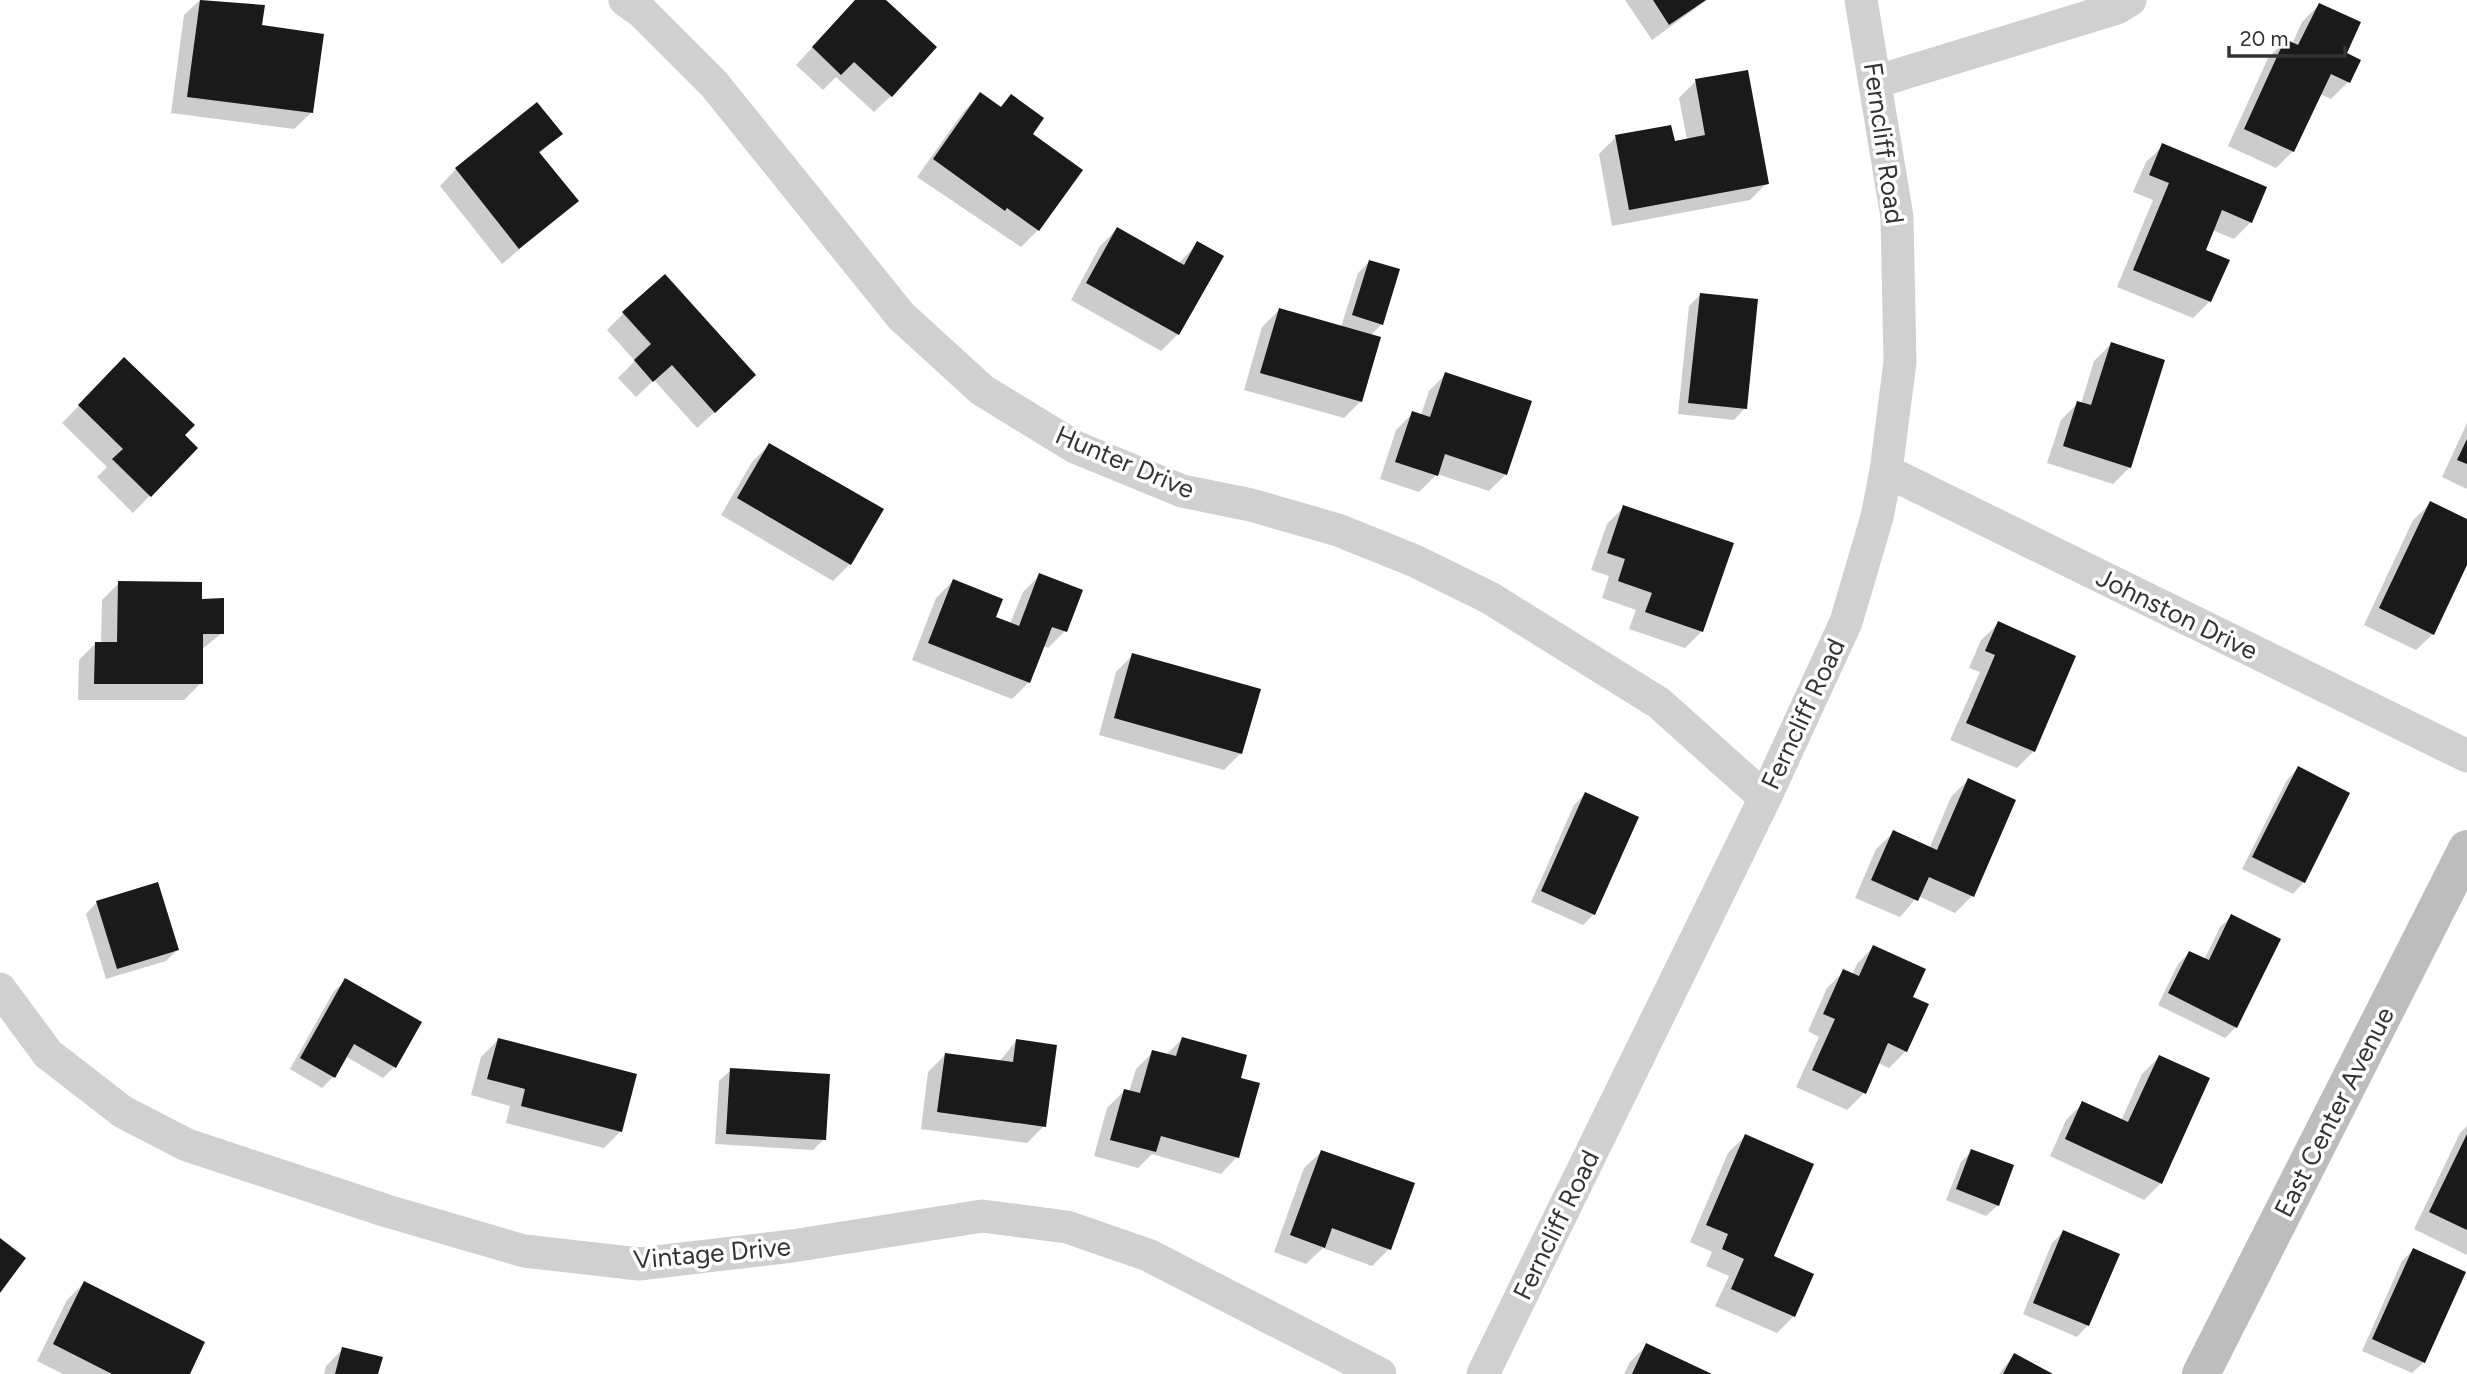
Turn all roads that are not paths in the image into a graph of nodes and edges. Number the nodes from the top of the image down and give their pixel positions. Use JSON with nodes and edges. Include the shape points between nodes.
{"nodes":[{"id":1,"x":625,"y":0,"type":"edge"},
{"id":2,"x":1861,"y":0,"type":"edge"},
{"id":3,"x":2130,"y":0,"type":"edge"},
{"id":4,"x":1875,"y":82,"type":"junction"},
{"id":5,"x":1886,"y":471,"type":"junction"},
{"id":6,"x":2467,"y":756,"type":"edge"},
{"id":7,"x":1765,"y":798,"type":"junction"},
{"id":8,"x":2467,"y":849,"type":"edge"},
{"id":9,"x":0,"y":989,"type":"edge"},
{"id":10,"x":1380,"y":1374,"type":"edge"},
{"id":11,"x":1483,"y":1374,"type":"edge"},
{"id":12,"x":2201,"y":1374,"type":"edge"}],
"edges":[{"from":1,"to":7,"type":"street","name":"Hunter Drive","via":[[713,84],[901,316],[982,390],[1075,447],[1182,491],[1338,530],[1490,598],[1659,702]]},
{"from":2,"to":4,"type":"street","name":"Ferncliff Road"},
{"from":3,"to":4,"type":"street","via":[[2118,8]]},
{"from":4,"to":5,"type":"street","name":"Ferncliff Road","via":[[1897,217],[1900,362]]},
{"from":5,"to":6,"type":"street","name":"Johnston Drive"},
{"from":5,"to":7,"type":"street","name":"Ferncliff Road","via":[[1846,622]]},
{"from":7,"to":11,"type":"street","name":"Ferncliff Road"},
{"from":8,"to":12,"type":"street","name":"East Center Avenue"},
{"from":9,"to":10,"type":"street","name":"Vintage Drive","via":[[48,1054],[123,1112],[187,1145],[524,1251],[639,1264],[982,1216],[1055,1225],[1148,1255]]}]}
